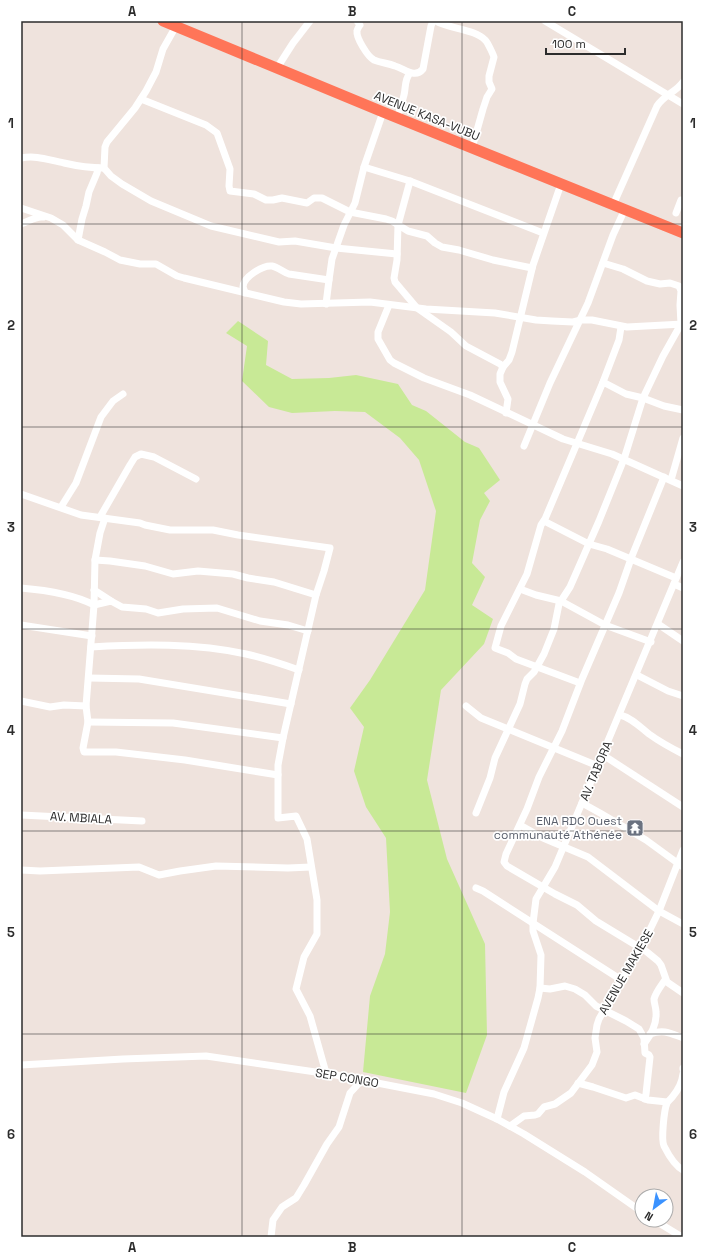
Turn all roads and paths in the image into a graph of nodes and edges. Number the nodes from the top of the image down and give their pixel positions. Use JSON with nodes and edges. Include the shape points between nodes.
{"nodes":[{"id":1,"x":163,"y":21,"type":"edge"},
{"id":2,"x":310,"y":21,"type":"edge"},
{"id":3,"x":357,"y":21,"type":"edge"},
{"id":4,"x":434,"y":21,"type":"edge"},
{"id":5,"x":546,"y":21,"type":"edge"},
{"id":6,"x":176,"y":26,"type":"junction"},
{"id":7,"x":277,"y":68,"type":"junction"},
{"id":8,"x":410,"y":73,"type":"junction"},
{"id":9,"x":683,"y":82,"type":"edge"},
{"id":10,"x":668,"y":95,"type":"junction"},
{"id":11,"x":141,"y":99,"type":"junction"},
{"id":12,"x":683,"y":104,"type":"edge"},
{"id":13,"x":383,"y":112,"type":"junction"},
{"id":14,"x":398,"y":118,"type":"junction"},
{"id":15,"x":472,"y":148,"type":"junction"},
{"id":16,"x":21,"y":158,"type":"edge"},
{"id":17,"x":364,"y":167,"type":"junction"},
{"id":18,"x":101,"y":168,"type":"junction"},
{"id":19,"x":410,"y":181,"type":"junction"},
{"id":20,"x":561,"y":184,"type":"junction"},
{"id":21,"x":683,"y":201,"type":"edge"},
{"id":22,"x":613,"y":205,"type":"junction"},
{"id":23,"x":21,"y":208,"type":"edge"},
{"id":24,"x":625,"y":209,"type":"junction"},
{"id":25,"x":350,"y":212,"type":"junction"},
{"id":26,"x":676,"y":213,"type":"dead end"},
{"id":27,"x":51,"y":218,"type":"junction"},
{"id":28,"x":21,"y":224,"type":"edge"},
{"id":29,"x":398,"y":224,"type":"junction"},
{"id":30,"x":543,"y":233,"type":"junction"},
{"id":31,"x":683,"y":233,"type":"edge"},
{"id":32,"x":78,"y":240,"type":"junction"},
{"id":33,"x":336,"y":248,"type":"junction"},
{"id":34,"x":397,"y":254,"type":"junction"},
{"id":35,"x":603,"y":263,"type":"junction"},
{"id":36,"x":532,"y":268,"type":"junction"},
{"id":37,"x":328,"y":280,"type":"junction"},
{"id":38,"x":245,"y":293,"type":"junction"},
{"id":39,"x":326,"y":304,"type":"junction"},
{"id":40,"x":389,"y":305,"type":"junction"},
{"id":41,"x":417,"y":308,"type":"junction"},
{"id":42,"x":520,"y":317,"type":"junction"},
{"id":43,"x":581,"y":320,"type":"junction"},
{"id":44,"x":682,"y":324,"type":"edge"},
{"id":45,"x":621,"y":327,"type":"junction"},
{"id":46,"x":503,"y":367,"type":"junction"},
{"id":47,"x":603,"y":382,"type":"junction"},
{"id":48,"x":122,"y":394,"type":"dead end"},
{"id":49,"x":643,"y":398,"type":"junction"},
{"id":50,"x":683,"y":410,"type":"edge"},
{"id":51,"x":506,"y":413,"type":"junction"},
{"id":52,"x":533,"y":424,"type":"junction"},
{"id":53,"x":683,"y":438,"type":"edge"},
{"id":54,"x":577,"y":444,"type":"junction"},
{"id":55,"x":524,"y":446,"type":"dead end"},
{"id":56,"x":624,"y":459,"type":"junction"},
{"id":57,"x":196,"y":479,"type":"dead end"},
{"id":58,"x":667,"y":479,"type":"junction"},
{"id":59,"x":683,"y":486,"type":"edge"},
{"id":60,"x":21,"y":494,"type":"edge"},
{"id":61,"x":61,"y":507,"type":"junction"},
{"id":62,"x":102,"y":518,"type":"junction"},
{"id":63,"x":544,"y":521,"type":"junction"},
{"id":64,"x":589,"y":544,"type":"junction"},
{"id":65,"x":95,"y":560,"type":"junction"},
{"id":66,"x":631,"y":560,"type":"junction"},
{"id":67,"x":683,"y":562,"type":"edge"},
{"id":68,"x":675,"y":581,"type":"junction"},
{"id":69,"x":21,"y":588,"type":"edge"},
{"id":70,"x":683,"y":588,"type":"edge"},
{"id":71,"x":520,"y":589,"type":"junction"},
{"id":72,"x":94,"y":590,"type":"junction"},
{"id":73,"x":316,"y":595,"type":"junction"},
{"id":74,"x":111,"y":601,"type":"junction"},
{"id":75,"x":562,"y":601,"type":"junction"},
{"id":76,"x":94,"y":606,"type":"junction"},
{"id":77,"x":658,"y":624,"type":"junction"},
{"id":78,"x":21,"y":625,"type":"edge"},
{"id":79,"x":605,"y":625,"type":"junction"},
{"id":80,"x":308,"y":631,"type":"junction"},
{"id":81,"x":92,"y":636,"type":"junction"},
{"id":82,"x":683,"y":641,"type":"edge"},
{"id":83,"x":650,"y":642,"type":"junction"},
{"id":84,"x":91,"y":647,"type":"junction"},
{"id":85,"x":537,"y":667,"type":"junction"},
{"id":86,"x":299,"y":670,"type":"junction"},
{"id":87,"x":637,"y":675,"type":"junction"},
{"id":88,"x":89,"y":678,"type":"junction"},
{"id":89,"x":580,"y":684,"type":"junction"},
{"id":90,"x":683,"y":696,"type":"edge"},
{"id":91,"x":21,"y":701,"type":"edge"},
{"id":92,"x":291,"y":704,"type":"junction"},
{"id":93,"x":86,"y":706,"type":"junction"},
{"id":94,"x":466,"y":706,"type":"dead end"},
{"id":95,"x":620,"y":715,"type":"junction"},
{"id":96,"x":88,"y":722,"type":"junction"},
{"id":97,"x":508,"y":730,"type":"junction"},
{"id":98,"x":283,"y":738,"type":"junction"},
{"id":99,"x":553,"y":748,"type":"junction"},
{"id":100,"x":683,"y":754,"type":"edge"},
{"id":101,"x":603,"y":755,"type":"junction"},
{"id":102,"x":598,"y":766,"type":"junction"},
{"id":103,"x":278,"y":775,"type":"junction"},
{"id":104,"x":582,"y":803,"type":"junction"},
{"id":105,"x":683,"y":807,"type":"edge"},
{"id":106,"x":476,"y":813,"type":"dead end"},
{"id":107,"x":21,"y":815,"type":"edge"},
{"id":108,"x":142,"y":822,"type":"dead end"},
{"id":109,"x":520,"y":825,"type":"junction"},
{"id":110,"x":564,"y":847,"type":"junction"},
{"id":111,"x":683,"y":850,"type":"edge"},
{"id":112,"x":681,"y":866,"type":"edge"},
{"id":113,"x":311,"y":867,"type":"junction"},
{"id":114,"x":21,"y":870,"type":"edge"},
{"id":115,"x":476,"y":888,"type":"dead end"},
{"id":116,"x":544,"y":888,"type":"junction"},
{"id":117,"x":659,"y":911,"type":"junction"},
{"id":118,"x":533,"y":923,"type":"junction"},
{"id":119,"x":683,"y":924,"type":"edge"},
{"id":120,"x":641,"y":948,"type":"junction"},
{"id":121,"x":665,"y":980,"type":"junction"},
{"id":122,"x":622,"y":981,"type":"junction"},
{"id":123,"x":540,"y":988,"type":"junction"},
{"id":124,"x":683,"y":993,"type":"edge"},
{"id":125,"x":605,"y":1010,"type":"junction"},
{"id":126,"x":638,"y":1029,"type":"junction"},
{"id":127,"x":651,"y":1034,"type":"junction"},
{"id":128,"x":683,"y":1038,"type":"edge"},
{"id":129,"x":644,"y":1044,"type":"junction"},
{"id":130,"x":21,"y":1065,"type":"edge"},
{"id":131,"x":326,"y":1073,"type":"junction"},
{"id":132,"x":683,"y":1074,"type":"edge"},
{"id":133,"x":362,"y":1080,"type":"junction"},
{"id":134,"x":578,"y":1083,"type":"junction"},
{"id":135,"x":645,"y":1099,"type":"junction"},
{"id":136,"x":667,"y":1102,"type":"junction"},
{"id":137,"x":497,"y":1119,"type":"junction"},
{"id":138,"x":510,"y":1126,"type":"junction"},
{"id":139,"x":683,"y":1170,"type":"edge"},
{"id":140,"x":634,"y":1206,"type":"edge"},
{"id":141,"x":667,"y":1228,"type":"edge"},
{"id":142,"x":271,"y":1237,"type":"edge"},
{"id":143,"x":682,"y":1237,"type":"edge"}],
"edges":[{"from":1,"to":6,"type":"highway","name":"AVENUE KASA-VUBU"},
{"from":2,"to":7,"type":"street"},
{"from":3,"to":8,"type":"street","via":[[360,25],[357,31],[359,39],[370,57]]},
{"from":4,"to":8,"type":"street","via":[[423,69],[418,73]]},
{"from":4,"to":15,"type":"street","via":[[483,38],[494,57],[489,82],[492,89],[487,97]]},
{"from":5,"to":10,"type":"street"},
{"from":6,"to":7,"type":"highway","name":"AVENUE KASA-VUBU"},
{"from":6,"to":11,"type":"street"},
{"from":7,"to":13,"type":"highway","name":"AVENUE KASA-VUBU"},
{"from":8,"to":14,"type":"street"},
{"from":9,"to":10,"type":"street"},
{"from":10,"to":12,"type":"street"},
{"from":10,"to":22,"type":"street","via":[[657,106]]},
{"from":11,"to":18,"type":"street","via":[[107,142]]},
{"from":11,"to":25,"type":"street","via":[[206,125],[217,133],[230,169],[230,191],[254,194],[269,201],[282,198],[307,203],[314,198],[322,198]]},
{"from":13,"to":14,"type":"highway","name":"AVENUE KASA-VUBU"},
{"from":13,"to":17,"type":"street"},
{"from":14,"to":15,"type":"highway","name":"AVENUE KASA-VUBU"},
{"from":15,"to":20,"type":"highway","name":"AVENUE KASA-VUBU"},
{"from":16,"to":18,"type":"street","via":[[42,157]]},
{"from":17,"to":19,"type":"street"},
{"from":17,"to":25,"type":"street","via":[[355,203]]},
{"from":18,"to":32,"type":"street","via":[[89,192]]},
{"from":18,"to":33,"type":"street","via":[[151,201],[211,226],[279,242],[295,241]]},
{"from":19,"to":29,"type":"street"},
{"from":19,"to":30,"type":"street"},
{"from":20,"to":22,"type":"highway","name":"AVENUE KASA-VUBU"},
{"from":20,"to":30,"type":"street"},
{"from":21,"to":26,"type":"street","via":[[681,200]]},
{"from":22,"to":24,"type":"highway","name":"AVENUE KASA-VUBU"},
{"from":23,"to":27,"type":"street"},
{"from":24,"to":31,"type":"highway","name":"AVENUE KASA-VUBU"},
{"from":24,"to":35,"type":"street"},
{"from":25,"to":29,"type":"street"},
{"from":25,"to":33,"type":"street"},
{"from":27,"to":28,"type":"street","via":[[40,216]]},
{"from":27,"to":32,"type":"street","via":[[63,225]]},
{"from":29,"to":34,"type":"street"},
{"from":29,"to":36,"type":"street","via":[[408,231],[429,236],[442,247]]},
{"from":30,"to":36,"type":"street"},
{"from":32,"to":38,"type":"street","via":[[123,261],[156,264],[177,276]]},
{"from":33,"to":34,"type":"street"},
{"from":33,"to":37,"type":"street"},
{"from":34,"to":41,"type":"street","via":[[395,282]]},
{"from":35,"to":43,"type":"street"},
{"from":35,"to":44,"type":"street","via":[[623,269],[647,281],[679,286]]},
{"from":36,"to":42,"type":"street"},
{"from":37,"to":38,"type":"street","via":[[290,274],[269,266],[246,279],[243,287]]},
{"from":37,"to":39,"type":"street"},
{"from":38,"to":39,"type":"street","via":[[284,302]]},
{"from":39,"to":40,"type":"street","via":[[370,302]]},
{"from":40,"to":41,"type":"street"},
{"from":40,"to":51,"type":"street","via":[[378,332],[378,339],[390,360],[402,368]]},
{"from":41,"to":42,"type":"street"},
{"from":41,"to":46,"type":"street","via":[[466,346]]},
{"from":42,"to":43,"type":"street","via":[[552,321]]},
{"from":42,"to":46,"type":"street","via":[[510,360]]},
{"from":43,"to":45,"type":"street","via":[[596,320]]},
{"from":43,"to":52,"type":"street"},
{"from":44,"to":45,"type":"street"},
{"from":44,"to":49,"type":"street"},
{"from":45,"to":47,"type":"street","via":[[619,340]]},
{"from":46,"to":51,"type":"street","via":[[500,382],[508,399]]},
{"from":47,"to":49,"type":"street","via":[[626,394]]},
{"from":47,"to":54,"type":"street"},
{"from":48,"to":61,"type":"street","via":[[101,417],[76,483]]},
{"from":49,"to":50,"type":"street"},
{"from":49,"to":56,"type":"street"},
{"from":51,"to":52,"type":"street"},
{"from":52,"to":54,"type":"street"},
{"from":52,"to":55,"type":"street"},
{"from":53,"to":58,"type":"street"},
{"from":54,"to":56,"type":"street"},
{"from":54,"to":63,"type":"street"},
{"from":56,"to":58,"type":"street"},
{"from":56,"to":64,"type":"street"},
{"from":57,"to":62,"type":"street","via":[[154,457],[141,454],[135,457],[130,465]]},
{"from":58,"to":59,"type":"street"},
{"from":58,"to":66,"type":"street"},
{"from":60,"to":61,"type":"street"},
{"from":61,"to":62,"type":"street","via":[[81,515]]},
{"from":62,"to":65,"type":"street"},
{"from":62,"to":73,"type":"street","via":[[170,530],[213,530],[330,548]]},
{"from":63,"to":64,"type":"street"},
{"from":63,"to":71,"type":"street"},
{"from":64,"to":66,"type":"street"},
{"from":64,"to":75,"type":"street"},
{"from":65,"to":72,"type":"street"},
{"from":65,"to":73,"type":"street","via":[[144,566],[173,574],[198,571],[233,574],[274,582]]},
{"from":66,"to":68,"type":"street"},
{"from":66,"to":79,"type":"street"},
{"from":67,"to":68,"type":"street","name":"AV. TABORA"},
{"from":68,"to":70,"type":"street"},
{"from":68,"to":77,"type":"street","name":"AV. TABORA"},
{"from":69,"to":76,"type":"street","via":[[67,595]]},
{"from":71,"to":75,"type":"street"},
{"from":71,"to":85,"type":"street","via":[[501,626],[495,648]]},
{"from":72,"to":74,"type":"street"},
{"from":72,"to":76,"type":"street"},
{"from":73,"to":80,"type":"street"},
{"from":74,"to":76,"type":"street"},
{"from":74,"to":80,"type":"street","via":[[122,606],[158,613],[217,608],[260,621]]},
{"from":75,"to":79,"type":"street"},
{"from":75,"to":85,"type":"street","via":[[557,610],[554,629]]},
{"from":76,"to":81,"type":"street"},
{"from":77,"to":82,"type":"street"},
{"from":77,"to":83,"type":"street","name":"AV. TABORA"},
{"from":78,"to":81,"type":"street"},
{"from":79,"to":83,"type":"street"},
{"from":79,"to":89,"type":"street"},
{"from":80,"to":86,"type":"street"},
{"from":81,"to":84,"type":"street"},
{"from":83,"to":87,"type":"street","name":"AV. TABORA"},
{"from":84,"to":86,"type":"street","via":[[124,645],[222,650],[275,661]]},
{"from":84,"to":88,"type":"street"},
{"from":85,"to":89,"type":"street"},
{"from":85,"to":97,"type":"street","via":[[525,684],[520,704]]},
{"from":86,"to":92,"type":"street"},
{"from":87,"to":90,"type":"street"},
{"from":87,"to":95,"type":"street","name":"AV. TABORA"},
{"from":88,"to":92,"type":"street","via":[[139,679]]},
{"from":88,"to":93,"type":"street"},
{"from":89,"to":99,"type":"street"},
{"from":91,"to":93,"type":"street","via":[[50,707]]},
{"from":92,"to":98,"type":"street"},
{"from":93,"to":96,"type":"street"},
{"from":94,"to":97,"type":"street","via":[[481,718]]},
{"from":95,"to":100,"type":"street","via":[[632,720],[670,748]]},
{"from":95,"to":101,"type":"street","name":"AV. TABORA"},
{"from":96,"to":98,"type":"street","via":[[173,723]]},
{"from":96,"to":103,"type":"street","via":[[84,752],[116,752],[185,760]]},
{"from":97,"to":99,"type":"street"},
{"from":97,"to":106,"type":"street","via":[[495,758]]},
{"from":98,"to":103,"type":"street"},
{"from":99,"to":102,"type":"street"},
{"from":99,"to":109,"type":"street"},
{"from":101,"to":102,"type":"street","name":"AV. TABORA"},
{"from":101,"to":105,"type":"street"},
{"from":102,"to":104,"type":"street","name":"AV. TABORA"},
{"from":103,"to":113,"type":"street","via":[[278,818],[296,816],[307,839]]},
{"from":104,"to":110,"type":"street","name":"AV. TABORA"},
{"from":104,"to":112,"type":"street","via":[[646,840]]},
{"from":107,"to":108,"type":"street","name":"AV. MBIALA"},
{"from":109,"to":110,"type":"street"},
{"from":109,"to":116,"type":"street","via":[[504,863]]},
{"from":110,"to":116,"type":"street","name":"AV. TABORA"},
{"from":110,"to":117,"type":"street","via":[[588,857]]},
{"from":111,"to":112,"type":"street","name":"AVENUE MAKIESE"},
{"from":112,"to":117,"type":"street","name":"AVENUE MAKIESE"},
{"from":113,"to":114,"type":"street","via":[[216,866],[159,875],[139,867]]},
{"from":113,"to":131,"type":"street","via":[[317,900],[317,934],[304,957],[296,989],[310,1016]]},
{"from":115,"to":118,"type":"street"},
{"from":116,"to":118,"type":"street","name":"AV. TABORA","via":[[536,899]]},
{"from":116,"to":120,"type":"street","via":[[577,905],[596,921]]},
{"from":117,"to":119,"type":"street"},
{"from":117,"to":120,"type":"street","name":"AVENUE MAKIESE"},
{"from":118,"to":122,"type":"street"},
{"from":118,"to":123,"type":"street","name":"AV. TABORA","via":[[541,955]]},
{"from":120,"to":121,"type":"street","via":[[661,965]]},
{"from":120,"to":122,"type":"street","name":"AVENUE MAKIESE"},
{"from":121,"to":124,"type":"street"},
{"from":121,"to":127,"type":"street","via":[[655,995],[656,1019]]},
{"from":122,"to":125,"type":"street","name":"AVENUE MAKIESE"},
{"from":123,"to":125,"type":"street","via":[[570,987]]},
{"from":123,"to":137,"type":"street","name":"AV. TABORA","via":[[524,1048],[504,1092]]},
{"from":125,"to":126,"type":"street"},
{"from":125,"to":134,"type":"street","name":"AVENUE MAKIESE","via":[[596,1025],[597,1052],[592,1065]]},
{"from":126,"to":127,"type":"street"},
{"from":126,"to":129,"type":"street","via":[[644,1038]]},
{"from":127,"to":128,"type":"street","via":[[658,1031],[668,1032]]},
{"from":127,"to":129,"type":"street"},
{"from":129,"to":135,"type":"street","via":[[645,1053],[650,1057]]},
{"from":130,"to":131,"type":"street","name":"SEP CONGO","via":[[206,1056]]},
{"from":131,"to":133,"type":"street","name":"SEP CONGO"},
{"from":132,"to":136,"type":"street","via":[[674,1096]]},
{"from":133,"to":137,"type":"street","name":"SEP CONGO","via":[[434,1094]]},
{"from":133,"to":142,"type":"street","via":[[350,1093],[339,1127],[326,1144],[296,1198],[282,1207],[273,1220]]},
{"from":134,"to":135,"type":"street","via":[[626,1098],[635,1095]]},
{"from":134,"to":138,"type":"street","name":"AVENUE MAKIESE","via":[[561,1101],[544,1107],[535,1115],[524,1116]]},
{"from":135,"to":136,"type":"street"},
{"from":136,"to":139,"type":"street","via":[[663,1145]]},
{"from":137,"to":138,"type":"street","name":"SEP CONGO"},
{"from":138,"to":140,"type":"street","name":"SEP CONGO","via":[[585,1172]]},
{"from":141,"to":143,"type":"street"}]}
